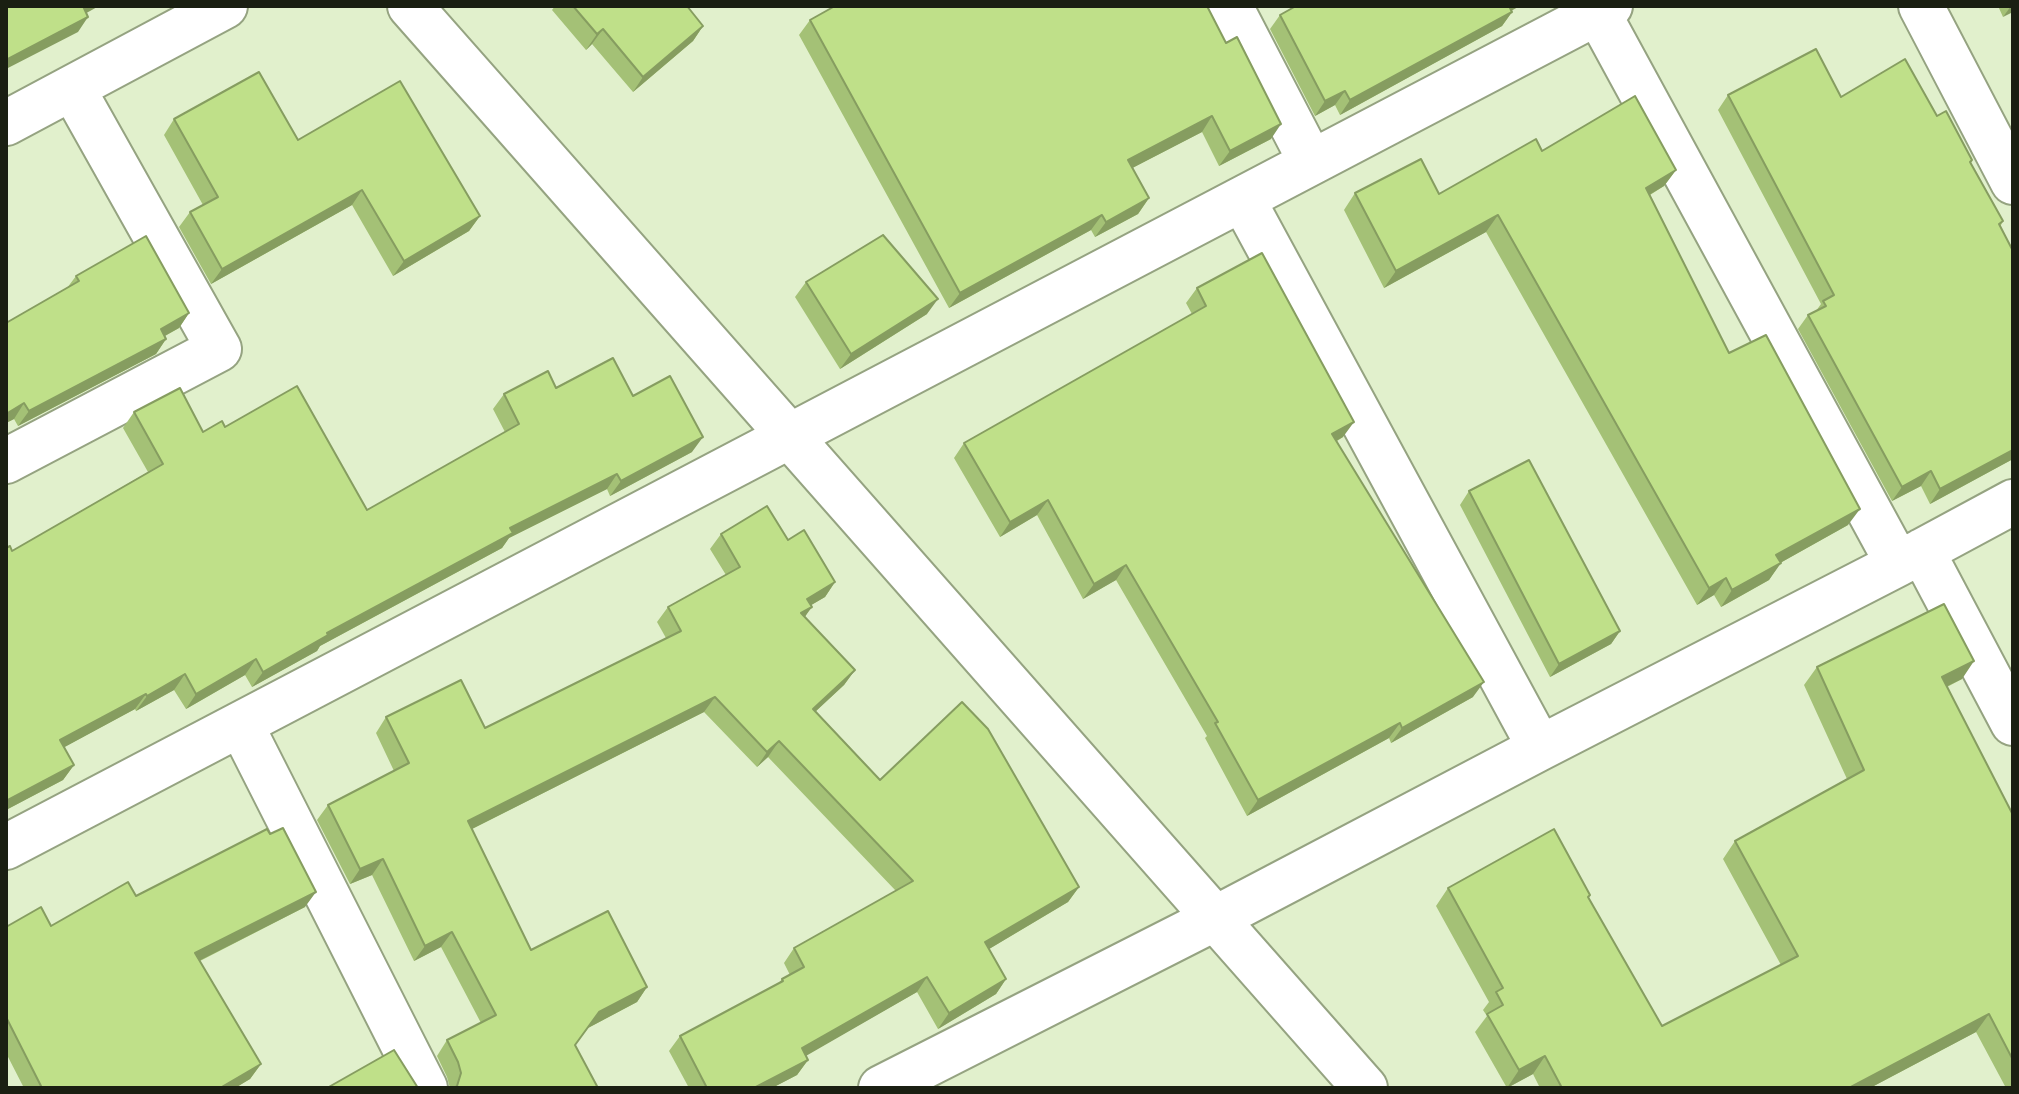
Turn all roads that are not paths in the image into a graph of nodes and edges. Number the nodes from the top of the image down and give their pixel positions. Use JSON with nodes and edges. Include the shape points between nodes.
{"nodes":[{"id":1,"x":225,"y":6,"type":"edge"},
{"id":2,"x":410,"y":6,"type":"edge"},
{"id":3,"x":1230,"y":6,"type":"edge"},
{"id":4,"x":1921,"y":6,"type":"edge"},
{"id":5,"x":1604,"y":10,"type":"edge"},
{"id":6,"x":73,"y":89,"type":"junction"},
{"id":7,"x":6,"y":123,"type":"edge"},
{"id":8,"x":1311,"y":162,"type":"junction"},
{"id":9,"x":2013,"y":182,"type":"edge"},
{"id":10,"x":1243,"y":200,"type":"junction"},
{"id":11,"x":790,"y":436,"type":"junction"},
{"id":12,"x":6,"y":461,"type":"edge"},
{"id":13,"x":2013,"y":502,"type":"edge"},
{"id":14,"x":1910,"y":558,"type":"junction"},
{"id":15,"x":2013,"y":723,"type":"edge"},
{"id":16,"x":241,"y":725,"type":"junction"},
{"id":17,"x":1540,"y":748,"type":"junction"},
{"id":18,"x":6,"y":847,"type":"edge"},
{"id":19,"x":1216,"y":918,"type":"junction"},
{"id":20,"x":425,"y":1088,"type":"edge"},
{"id":21,"x":881,"y":1088,"type":"edge"},
{"id":22,"x":1365,"y":1088,"type":"edge"}],
"edges":[{"from":1,"to":6,"type":"street"},
{"from":2,"to":11,"type":"street"},
{"from":3,"to":8,"type":"street"},
{"from":4,"to":9,"type":"street"},
{"from":5,"to":8,"type":"street"},
{"from":5,"to":14,"type":"street"},
{"from":6,"to":7,"type":"street"},
{"from":6,"to":12,"type":"street","via":[[219,349]]},
{"from":8,"to":10,"type":"street"},
{"from":10,"to":11,"type":"street"},
{"from":10,"to":17,"type":"street"},
{"from":11,"to":16,"type":"street"},
{"from":11,"to":19,"type":"street"},
{"from":13,"to":14,"type":"street"},
{"from":14,"to":15,"type":"street"},
{"from":14,"to":17,"type":"street"},
{"from":16,"to":18,"type":"street"},
{"from":16,"to":20,"type":"street"},
{"from":17,"to":19,"type":"street"},
{"from":19,"to":21,"type":"street"},
{"from":19,"to":22,"type":"street"}]}
